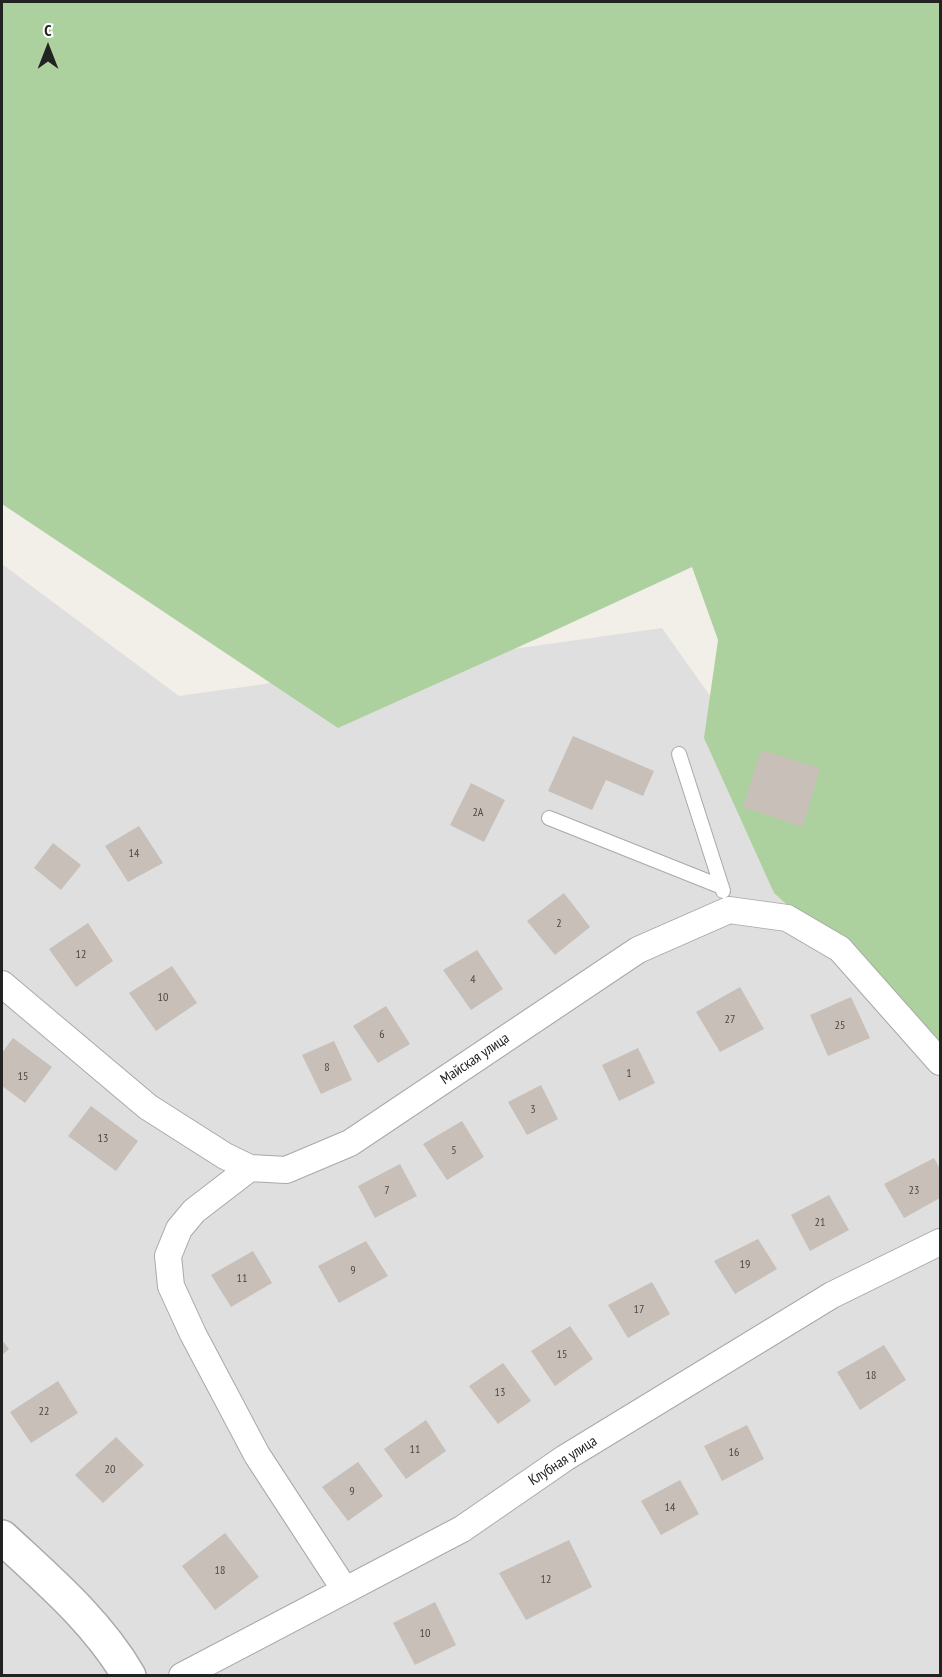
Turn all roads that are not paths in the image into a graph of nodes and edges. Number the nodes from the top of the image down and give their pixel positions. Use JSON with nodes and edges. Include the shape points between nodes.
{"nodes":[{"id":1,"x":679,"y":754,"type":"dead end"},
{"id":2,"x":549,"y":818,"type":"dead end"},
{"id":3,"x":725,"y":899,"type":"junction"},
{"id":4,"x":2,"y":984,"type":"edge"},
{"id":5,"x":940,"y":1062,"type":"edge"},
{"id":6,"x":250,"y":1168,"type":"junction"},
{"id":7,"x":940,"y":1242,"type":"edge"},
{"id":8,"x":2,"y":1537,"type":"edge"},
{"id":9,"x":345,"y":1590,"type":"junction"},
{"id":10,"x":129,"y":1676,"type":"edge"},
{"id":11,"x":182,"y":1676,"type":"edge"}],
"edges":[{"from":1,"to":3,"type":"lane"},
{"from":2,"to":3,"type":"lane"},
{"from":3,"to":5,"type":"street","via":[[787,918],[840,949]]},
{"from":3,"to":6,"type":"street","name":"Майская улица","via":[[638,950],[350,1143],[286,1170]]},
{"from":4,"to":6,"type":"street","name":"Майская улица","via":[[148,1107]]},
{"from":6,"to":9,"type":"street","via":[[194,1211],[179,1229],[168,1256],[171,1286],[257,1455]]},
{"from":7,"to":9,"type":"street","name":"Клубная улица","via":[[832,1295],[565,1458],[462,1529]]},
{"from":8,"to":10,"type":"street","via":[[68,1598],[118,1656]]},
{"from":9,"to":11,"type":"street","name":"Клубная улица"}]}
